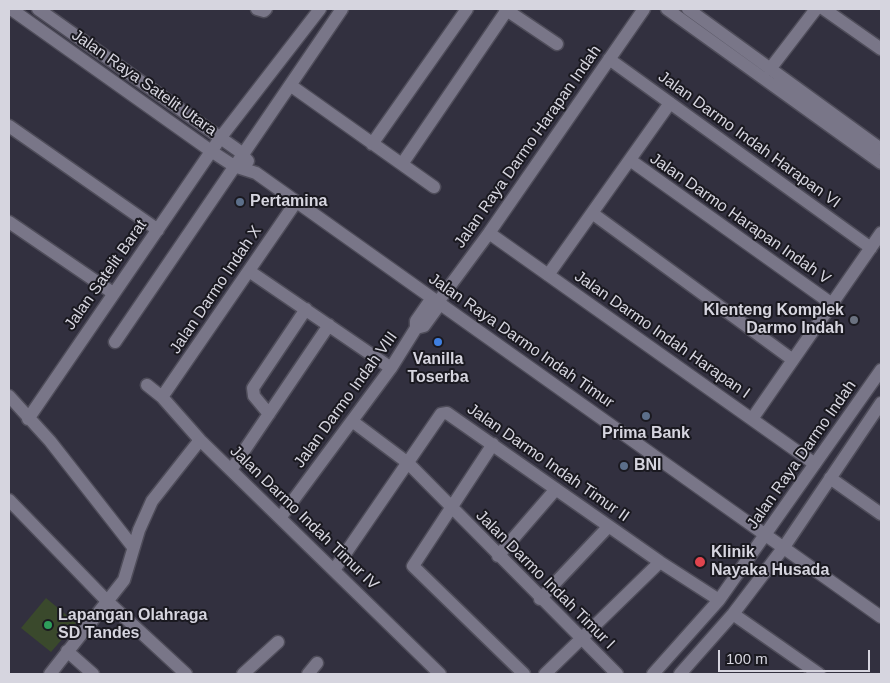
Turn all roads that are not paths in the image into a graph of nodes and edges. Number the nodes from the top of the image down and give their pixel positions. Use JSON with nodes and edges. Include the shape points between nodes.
{"nodes":[{"id":1,"x":11,"y":9,"type":"edge"},
{"id":2,"x":38,"y":9,"type":"edge"},
{"id":3,"x":257,"y":9,"type":"edge"},
{"id":4,"x":266,"y":9,"type":"edge"},
{"id":5,"x":320,"y":9,"type":"edge"},
{"id":6,"x":342,"y":9,"type":"edge"},
{"id":7,"x":467,"y":9,"type":"edge"},
{"id":8,"x":506,"y":9,"type":"edge"},
{"id":9,"x":644,"y":9,"type":"edge"},
{"id":10,"x":667,"y":9,"type":"edge"},
{"id":11,"x":688,"y":9,"type":"edge"},
{"id":12,"x":824,"y":9,"type":"edge"},
{"id":13,"x":809,"y":11,"type":"edge"},
{"id":14,"x":557,"y":44,"type":"dead end"},
{"id":15,"x":881,"y":49,"type":"edge"},
{"id":16,"x":609,"y":60,"type":"junction"},
{"id":17,"x":770,"y":69,"type":"junction"},
{"id":18,"x":290,"y":85,"type":"junction"},
{"id":19,"x":670,"y":103,"type":"junction"},
{"id":20,"x":833,"y":122,"type":"junction"},
{"id":21,"x":9,"y":126,"type":"edge"},
{"id":22,"x":223,"y":139,"type":"junction"},
{"id":23,"x":372,"y":144,"type":"junction"},
{"id":24,"x":881,"y":148,"type":"edge"},
{"id":25,"x":214,"y":152,"type":"junction"},
{"id":26,"x":241,"y":152,"type":"junction"},
{"id":27,"x":630,"y":160,"type":"junction"},
{"id":28,"x":881,"y":163,"type":"edge"},
{"id":29,"x":232,"y":164,"type":"junction"},
{"id":30,"x":402,"y":164,"type":"junction"},
{"id":31,"x":256,"y":173,"type":"junction"},
{"id":32,"x":434,"y":187,"type":"dead end"},
{"id":33,"x":296,"y":202,"type":"junction"},
{"id":34,"x":592,"y":213,"type":"junction"},
{"id":35,"x":9,"y":222,"type":"edge"},
{"id":36,"x":158,"y":230,"type":"junction"},
{"id":37,"x":489,"y":233,"type":"junction"},
{"id":38,"x":881,"y":233,"type":"edge"},
{"id":39,"x":871,"y":248,"type":"junction"},
{"id":40,"x":249,"y":270,"type":"junction"},
{"id":41,"x":548,"y":275,"type":"junction"},
{"id":42,"x":113,"y":293,"type":"junction"},
{"id":43,"x":437,"y":301,"type":"junction"},
{"id":44,"x":832,"y":304,"type":"junction"},
{"id":45,"x":306,"y":309,"type":"junction"},
{"id":46,"x":328,"y":325,"type":"junction"},
{"id":47,"x":416,"y":328,"type":"joint"},
{"id":48,"x":115,"y":342,"type":"dead end"},
{"id":49,"x":793,"y":360,"type":"junction"},
{"id":50,"x":391,"y":368,"type":"junction"},
{"id":51,"x":881,"y":370,"type":"edge"},
{"id":52,"x":147,"y":385,"type":"dead end"},
{"id":53,"x":9,"y":396,"type":"edge"},
{"id":54,"x":162,"y":397,"type":"junction"},
{"id":55,"x":881,"y":403,"type":"edge"},
{"id":56,"x":269,"y":414,"type":"junction"},
{"id":57,"x":31,"y":415,"type":"junction"},
{"id":58,"x":752,"y":419,"type":"junction"},
{"id":59,"x":352,"y":421,"type":"junction"},
{"id":60,"x":200,"y":440,"type":"junction"},
{"id":61,"x":493,"y":444,"type":"junction"},
{"id":62,"x":408,"y":463,"type":"junction"},
{"id":63,"x":816,"y":464,"type":"junction"},
{"id":64,"x":232,"y":470,"type":"junction"},
{"id":65,"x":830,"y":478,"type":"junction"},
{"id":66,"x":556,"y":488,"type":"junction"},
{"id":67,"x":9,"y":500,"type":"edge"},
{"id":68,"x":451,"y":508,"type":"junction"},
{"id":69,"x":881,"y":514,"type":"edge"},
{"id":70,"x":280,"y":518,"type":"junction"},
{"id":71,"x":609,"y":526,"type":"junction"},
{"id":72,"x":767,"y":535,"type":"junction"},
{"id":73,"x":136,"y":539,"type":"junction"},
{"id":74,"x":784,"y":547,"type":"junction"},
{"id":75,"x":498,"y":556,"type":"junction"},
{"id":76,"x":660,"y":562,"type":"junction"},
{"id":77,"x":334,"y":570,"type":"junction"},
{"id":78,"x":540,"y":599,"type":"junction"},
{"id":79,"x":719,"y":600,"type":"junction"},
{"id":80,"x":108,"y":601,"type":"junction"},
{"id":81,"x":733,"y":614,"type":"junction"},
{"id":82,"x":881,"y":617,"type":"edge"},
{"id":83,"x":581,"y":639,"type":"junction"},
{"id":84,"x":278,"y":642,"type":"dead end"},
{"id":85,"x":67,"y":651,"type":"junction"},
{"id":86,"x":317,"y":663,"type":"dead end"},
{"id":87,"x":50,"y":674,"type":"edge"},
{"id":88,"x":93,"y":674,"type":"edge"},
{"id":89,"x":186,"y":674,"type":"edge"},
{"id":90,"x":243,"y":674,"type":"edge"},
{"id":91,"x":308,"y":674,"type":"edge"},
{"id":92,"x":440,"y":674,"type":"edge"},
{"id":93,"x":524,"y":674,"type":"edge"},
{"id":94,"x":545,"y":674,"type":"edge"},
{"id":95,"x":617,"y":674,"type":"edge"},
{"id":96,"x":653,"y":674,"type":"edge"},
{"id":97,"x":680,"y":674,"type":"edge"},
{"id":98,"x":819,"y":674,"type":"edge"}],
"edges":[{"from":1,"to":25,"type":"street","name":"Jalan Raya Satelit Utara"},
{"from":2,"to":22,"type":"street","name":"Jalan Raya Satelit Utara"},
{"from":3,"to":4,"type":"street"},
{"from":5,"to":22,"type":"street","name":"Jalan Satelit Barat"},
{"from":6,"to":18,"type":"street"},
{"from":7,"to":23,"type":"street"},
{"from":8,"to":14,"type":"street"},
{"from":8,"to":30,"type":"street"},
{"from":9,"to":16,"type":"street","name":"Jalan Raya Darmo Harapan Indah"},
{"from":10,"to":20,"type":"street"},
{"from":11,"to":17,"type":"street"},
{"from":12,"to":15,"type":"street"},
{"from":13,"to":17,"type":"street"},
{"from":16,"to":19,"type":"street","name":"Jalan Darmo Indah Harapan VI"},
{"from":16,"to":37,"type":"street","name":"Jalan Raya Darmo Harapan Indah"},
{"from":17,"to":20,"type":"street"},
{"from":18,"to":23,"type":"street"},
{"from":18,"to":26,"type":"street"},
{"from":19,"to":27,"type":"street"},
{"from":19,"to":39,"type":"street","name":"Jalan Darmo Indah Harapan VI"},
{"from":20,"to":24,"type":"street"},
{"from":20,"to":28,"type":"street"},
{"from":21,"to":36,"type":"street"},
{"from":22,"to":25,"type":"street","name":"Jalan Satelit Barat"},
{"from":22,"to":26,"type":"street","name":"Jalan Raya Satelit Utara"},
{"from":23,"to":30,"type":"street"},
{"from":25,"to":29,"type":"street","name":"Jalan Raya Satelit Utara"},
{"from":25,"to":36,"type":"street","name":"Jalan Satelit Barat"},
{"from":26,"to":29,"type":"street"},
{"from":26,"to":31,"type":"street","name":"Jalan Raya Darmo Indah Timur"},
{"from":27,"to":34,"type":"street"},
{"from":27,"to":44,"type":"street","name":"Jalan Darmo Harapan Indah V"},
{"from":29,"to":31,"type":"street","name":"Jalan Raya Darmo Indah Timur"},
{"from":29,"to":48,"type":"street"},
{"from":30,"to":32,"type":"street"},
{"from":31,"to":33,"type":"street","name":"Jalan Raya Darmo Indah Timur"},
{"from":33,"to":40,"type":"street","name":"Jalan Darmo Indah X"},
{"from":33,"to":43,"type":"street","name":"Jalan Raya Darmo Indah Timur"},
{"from":34,"to":41,"type":"street"},
{"from":34,"to":49,"type":"street"},
{"from":35,"to":42,"type":"street"},
{"from":36,"to":42,"type":"street","name":"Jalan Satelit Barat"},
{"from":37,"to":41,"type":"street","name":"Jalan Darmo Indah Harapan I"},
{"from":37,"to":43,"type":"street","name":"Jalan Raya Darmo Harapan Indah"},
{"from":38,"to":39,"type":"street"},
{"from":39,"to":44,"type":"street"},
{"from":40,"to":45,"type":"street"},
{"from":40,"to":54,"type":"street","name":"Jalan Darmo Indah X"},
{"from":41,"to":58,"type":"street","name":"Jalan Darmo Indah Harapan I"},
{"from":42,"to":57,"type":"street","name":"Jalan Satelit Barat"},
{"from":43,"to":47,"type":"street","name":"Jalan Raya Darmo Harapan Indah","via":[[424,326]]},
{"from":43,"to":72,"type":"street","name":"Jalan Raya Darmo Indah Timur"},
{"from":44,"to":49,"type":"street"},
{"from":45,"to":46,"type":"street"},
{"from":45,"to":56,"type":"street","via":[[253,388],[254,396]]},
{"from":46,"to":50,"type":"street"},
{"from":46,"to":56,"type":"street"},
{"from":47,"to":50,"type":"street","name":"Jalan Darmo Indah VIII"},
{"from":49,"to":58,"type":"street"},
{"from":50,"to":59,"type":"street","name":"Jalan Darmo Indah VIII"},
{"from":51,"to":63,"type":"street","name":"Jalan Raya Darmo Indah"},
{"from":52,"to":54,"type":"street","name":"Jalan Darmo Indah Timur IV"},
{"from":53,"to":57,"type":"street"},
{"from":54,"to":60,"type":"street","name":"Jalan Darmo Indah Timur IV"},
{"from":55,"to":65,"type":"street"},
{"from":56,"to":64,"type":"street"},
{"from":57,"to":73,"type":"street"},
{"from":58,"to":63,"type":"street","name":"Jalan Darmo Indah Harapan I"},
{"from":59,"to":62,"type":"street","name":"Jalan Darmo Indah Timur I"},
{"from":59,"to":70,"type":"street","name":"Jalan Darmo Indah VIII"},
{"from":60,"to":64,"type":"street","name":"Jalan Darmo Indah Timur IV"},
{"from":60,"to":73,"type":"street","via":[[161,488]]},
{"from":61,"to":62,"type":"street","name":"Jalan Darmo Indah Timur II","via":[[444,413]]},
{"from":61,"to":66,"type":"street","name":"Jalan Darmo Indah Timur II"},
{"from":61,"to":68,"type":"street","name":"Jalan Darmo Indah Timur I"},
{"from":62,"to":68,"type":"street","name":"Jalan Darmo Indah Timur I"},
{"from":62,"to":77,"type":"street","name":"Jalan Darmo Indah Timur II"},
{"from":63,"to":72,"type":"street","name":"Jalan Raya Darmo Indah"},
{"from":64,"to":70,"type":"street","name":"Jalan Darmo Indah Timur IV"},
{"from":65,"to":69,"type":"street"},
{"from":65,"to":74,"type":"street"},
{"from":66,"to":71,"type":"street","name":"Jalan Darmo Indah Timur II"},
{"from":66,"to":75,"type":"street"},
{"from":67,"to":80,"type":"street"},
{"from":68,"to":75,"type":"street","name":"Jalan Darmo Indah Timur I"},
{"from":68,"to":93,"type":"street","via":[[413,564],[413,569]]},
{"from":70,"to":77,"type":"street","name":"Jalan Darmo Indah Timur IV"},
{"from":71,"to":76,"type":"street","name":"Jalan Darmo Indah Timur II"},
{"from":71,"to":78,"type":"street"},
{"from":72,"to":74,"type":"street","name":"Jalan Raya Darmo Indah Timur"},
{"from":72,"to":79,"type":"street","name":"Jalan Raya Darmo Indah"},
{"from":73,"to":80,"type":"street","via":[[127,576]]},
{"from":74,"to":81,"type":"street"},
{"from":74,"to":82,"type":"street","name":"Jalan Raya Darmo Indah Timur"},
{"from":75,"to":78,"type":"street","name":"Jalan Darmo Indah Timur I"},
{"from":76,"to":79,"type":"street","name":"Jalan Darmo Indah Timur II"},
{"from":76,"to":83,"type":"street"},
{"from":77,"to":92,"type":"street","name":"Jalan Darmo Indah Timur IV"},
{"from":78,"to":83,"type":"street","name":"Jalan Darmo Indah Timur I"},
{"from":79,"to":96,"type":"street","name":"Jalan Raya Darmo Indah"},
{"from":80,"to":85,"type":"street"},
{"from":80,"to":89,"type":"street"},
{"from":81,"to":97,"type":"street"},
{"from":81,"to":98,"type":"street"},
{"from":83,"to":94,"type":"street"},
{"from":83,"to":95,"type":"street","name":"Jalan Darmo Indah Timur I"},
{"from":84,"to":90,"type":"street"},
{"from":85,"to":87,"type":"street"},
{"from":85,"to":88,"type":"street"},
{"from":86,"to":91,"type":"street"}]}
